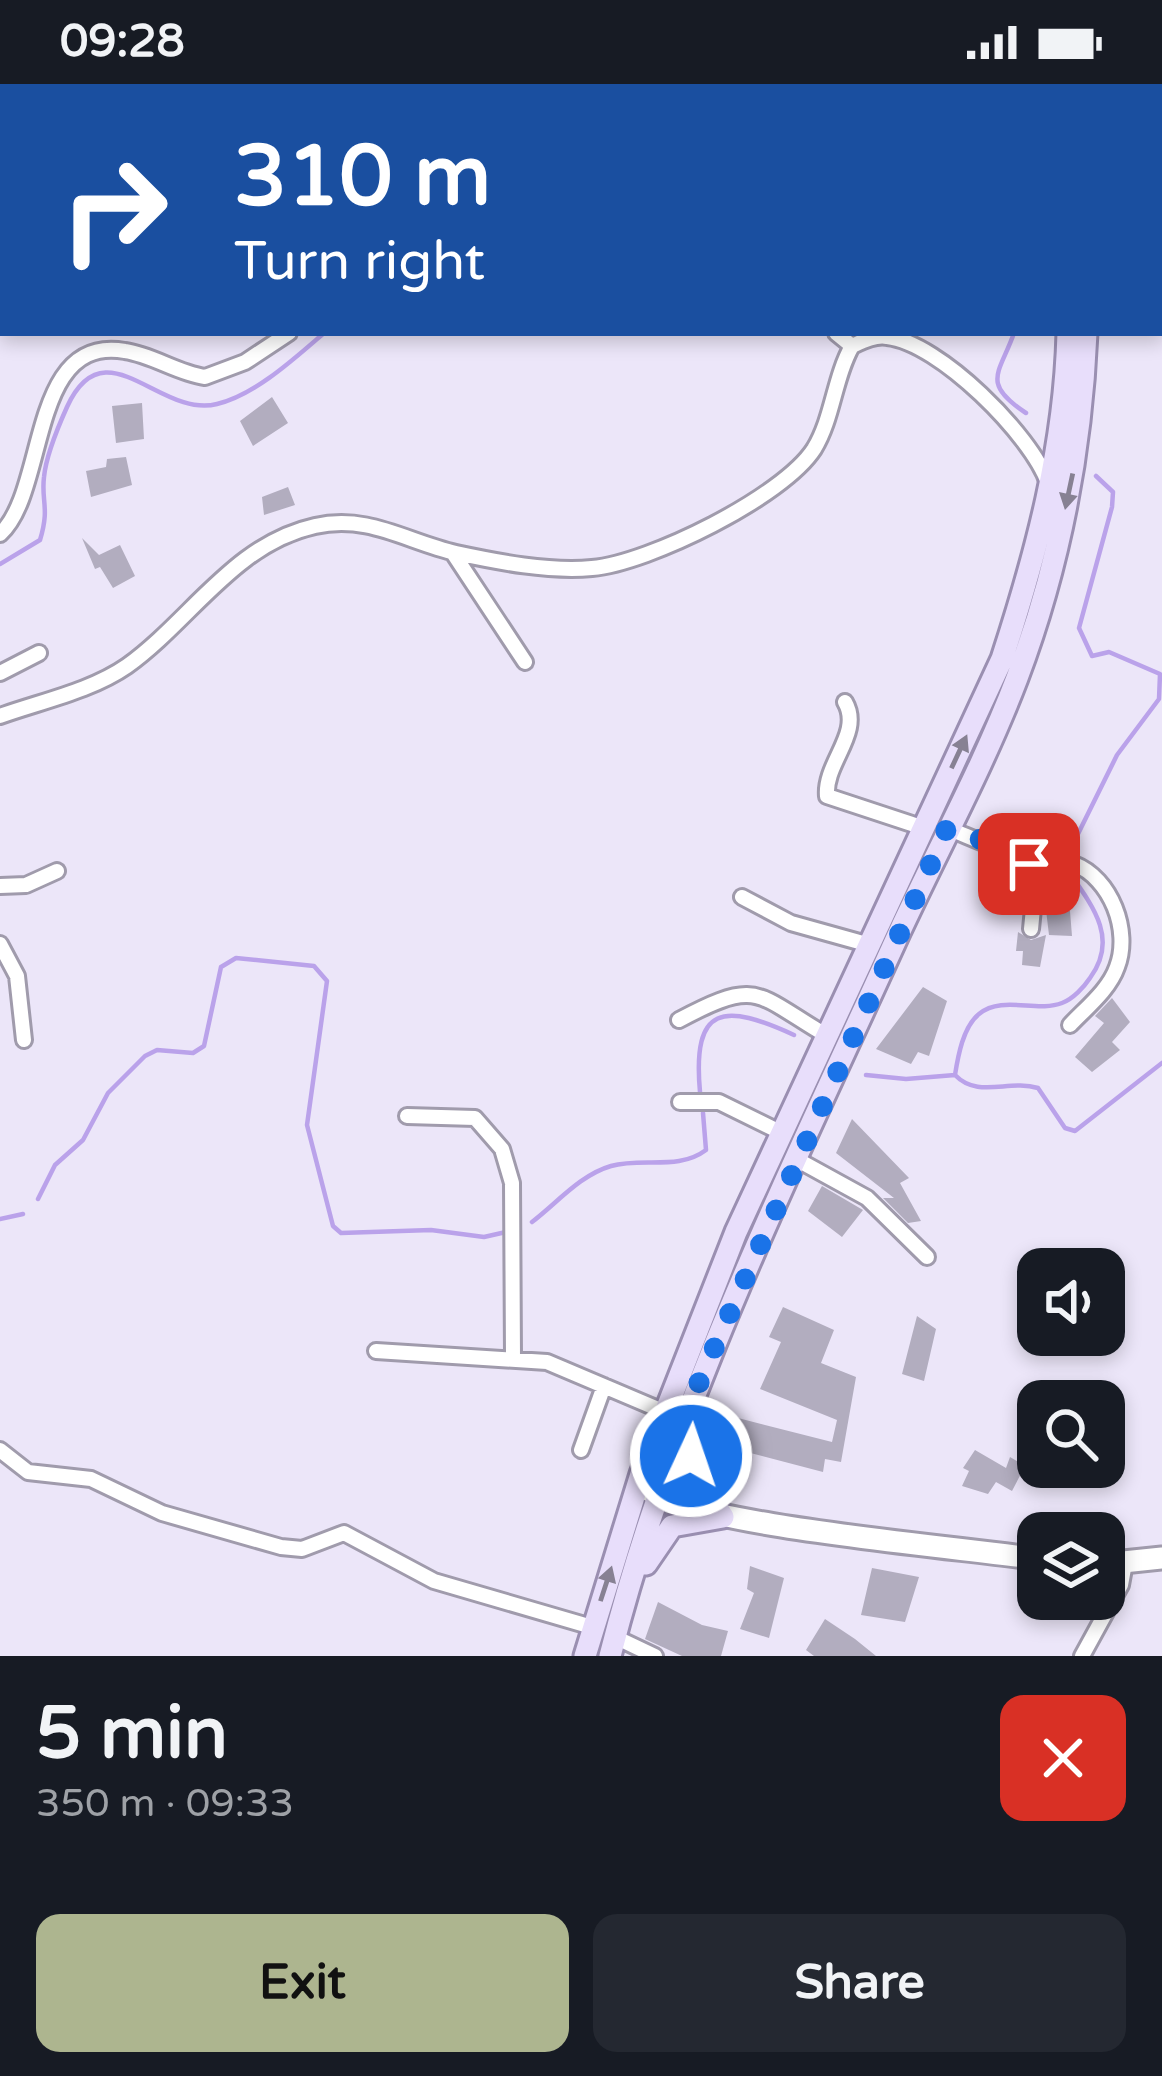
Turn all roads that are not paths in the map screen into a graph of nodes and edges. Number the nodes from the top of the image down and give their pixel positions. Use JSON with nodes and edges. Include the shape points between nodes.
{"nodes":[{"id":1,"x":284,"y":336,"type":"edge"},
{"id":2,"x":840,"y":336,"type":"edge"},
{"id":3,"x":1068,"y":336,"type":"edge"},
{"id":4,"x":1086,"y":336,"type":"edge"},
{"id":5,"x":852,"y":346,"type":"junction"},
{"id":6,"x":1060,"y":435,"type":"junction"},
{"id":7,"x":1029,"y":444,"type":"junction"},
{"id":8,"x":1050,"y":488,"type":"junction"},
{"id":9,"x":0,"y":534,"type":"edge"},
{"id":10,"x":453,"y":553,"type":"junction"},
{"id":11,"x":39,"y":653,"type":"dead end"},
{"id":12,"x":525,"y":662,"type":"dead end"},
{"id":13,"x":0,"y":673,"type":"edge"},
{"id":14,"x":845,"y":702,"type":"dead end"},
{"id":15,"x":0,"y":716,"type":"edge"},
{"id":16,"x":936,"y":828,"type":"junction"},
{"id":17,"x":1027,"y":855,"type":"junction"},
{"id":18,"x":57,"y":871,"type":"dead end"},
{"id":19,"x":0,"y":886,"type":"edge"},
{"id":20,"x":742,"y":897,"type":"dead end"},
{"id":21,"x":1031,"y":929,"type":"dead end"},
{"id":22,"x":0,"y":944,"type":"edge"},
{"id":23,"x":870,"y":945,"type":"junction"},
{"id":24,"x":679,"y":1020,"type":"dead end"},
{"id":25,"x":1070,"y":1025,"type":"dead end"},
{"id":26,"x":829,"y":1037,"type":"junction"},
{"id":27,"x":25,"y":1040,"type":"dead end"},
{"id":28,"x":823,"y":1100,"type":"junction"},
{"id":29,"x":680,"y":1102,"type":"dead end"},
{"id":30,"x":407,"y":1116,"type":"dead end"},
{"id":31,"x":787,"y":1123,"type":"junction"},
{"id":32,"x":796,"y":1159,"type":"junction"},
{"id":33,"x":927,"y":1257,"type":"dead end"},
{"id":34,"x":376,"y":1351,"type":"dead end"},
{"id":35,"x":513,"y":1356,"type":"junction"},
{"id":36,"x":604,"y":1386,"type":"junction"},
{"id":37,"x":676,"y":1414,"type":"junction"},
{"id":38,"x":0,"y":1450,"type":"edge"},
{"id":39,"x":581,"y":1450,"type":"dead end"},
{"id":40,"x":641,"y":1474,"type":"junction"},
{"id":41,"x":659,"y":1498,"type":"junction"},
{"id":42,"x":722,"y":1517,"type":"junction"},
{"id":43,"x":1017,"y":1556,"type":"edge"},
{"id":44,"x":1162,"y":1558,"type":"edge"},
{"id":45,"x":1125,"y":1563,"type":"edge"},
{"id":46,"x":632,"y":1576,"type":"junction"},
{"id":47,"x":1102,"y":1620,"type":"edge"},
{"id":48,"x":592,"y":1627,"type":"junction"},
{"id":49,"x":612,"y":1646,"type":"edge"},
{"id":50,"x":585,"y":1656,"type":"edge"},
{"id":51,"x":656,"y":1656,"type":"edge"},
{"id":52,"x":1082,"y":1656,"type":"edge"}],
"edges":[{"from":1,"to":9,"type":"street","via":[[205,377],[125,351],[106,350],[72,366],[52,395],[18,513]]},
{"from":2,"to":5,"type":"street"},
{"from":3,"to":6,"type":"main road"},
{"from":4,"to":16,"type":"main road","one_way":true,"via":[[1074,468],[1047,584],[1017,679]]},
{"from":5,"to":7,"type":"street","via":[[887,337],[930,354]]},
{"from":5,"to":10,"type":"street","via":[[814,449],[789,477],[707,524],[597,568]]},
{"from":6,"to":7,"type":"street","via":[[1048,446]]},
{"from":6,"to":8,"type":"main road"},
{"from":7,"to":8,"type":"street"},
{"from":16,"to":8,"type":"main road","one_way":true,"via":[[1002,659]]},
{"from":10,"to":12,"type":"street"},
{"from":10,"to":15,"type":"street","via":[[354,522],[281,537],[223,575],[125,668]]},
{"from":11,"to":13,"type":"street"},
{"from":14,"to":16,"type":"street","via":[[850,724],[827,796]]},
{"from":16,"to":17,"type":"street"},
{"from":16,"to":23,"type":"main road"},
{"from":16,"to":28,"type":"main road"},
{"from":17,"to":21,"type":"street","via":[[1035,888]]},
{"from":17,"to":25,"type":"street","via":[[1097,878],[1121,935],[1107,986]]},
{"from":18,"to":19,"type":"street"},
{"from":20,"to":23,"type":"street","via":[[791,923]]},
{"from":22,"to":27,"type":"street","via":[[17,976]]},
{"from":23,"to":26,"type":"main road"},
{"from":24,"to":26,"type":"street","via":[[740,991],[768,998]]},
{"from":26,"to":31,"type":"main road"},
{"from":28,"to":31,"type":"main road","via":[[813,1096]]},
{"from":28,"to":32,"type":"main road"},
{"from":29,"to":31,"type":"street","via":[[719,1102]]},
{"from":30,"to":35,"type":"street","via":[[475,1118],[502,1148],[512,1183]]},
{"from":31,"to":37,"type":"main road"},
{"from":32,"to":33,"type":"street","via":[[867,1198]]},
{"from":32,"to":37,"type":"main road"},
{"from":34,"to":35,"type":"street"},
{"from":35,"to":36,"type":"street"},
{"from":36,"to":37,"type":"street"},
{"from":36,"to":39,"type":"street"},
{"from":37,"to":40,"type":"main road"},
{"from":37,"to":41,"type":"main road"},
{"from":37,"to":42,"type":"main road"},
{"from":38,"to":48,"type":"street","via":[[28,1472],[92,1478],[162,1513],[280,1547],[302,1550],[344,1533],[434,1581]]},
{"from":40,"to":41,"type":"main road"},
{"from":48,"to":40,"type":"main road","one_way":true},
{"from":41,"to":42,"type":"main road"},
{"from":41,"to":46,"type":"main road"},
{"from":42,"to":43,"type":"main road"},
{"from":42,"to":46,"type":"main road","via":[[672,1526]]},
{"from":44,"to":45,"type":"main road"},
{"from":46,"to":49,"type":"main road"},
{"from":47,"to":52,"type":"street"},
{"from":48,"to":50,"type":"main road"},
{"from":49,"to":51,"type":"street"}]}
